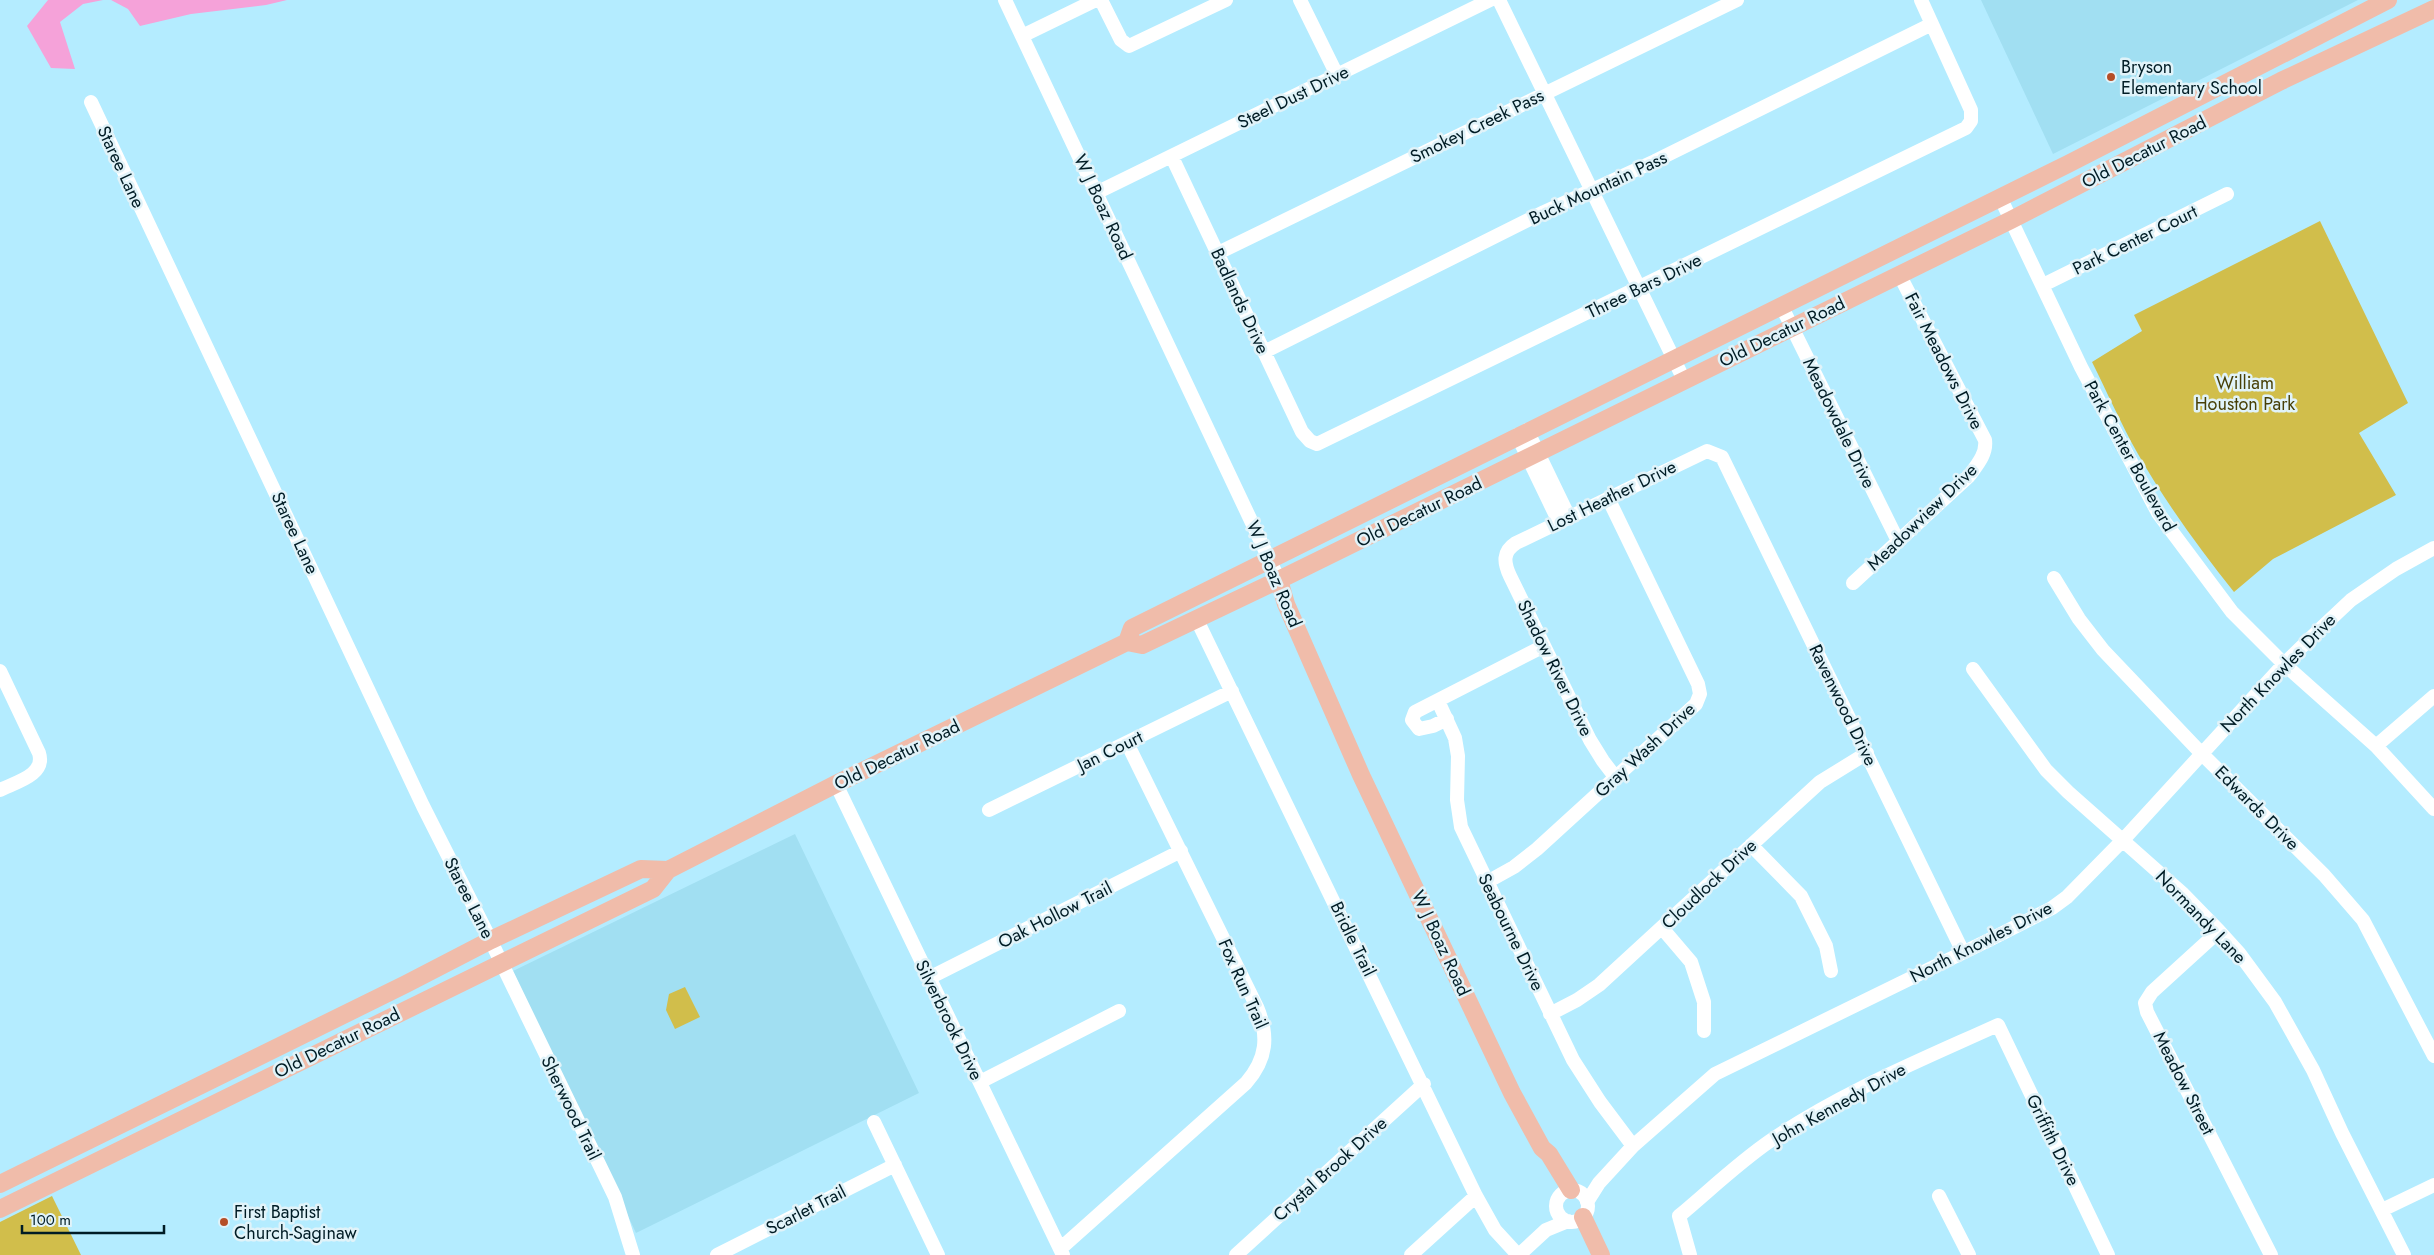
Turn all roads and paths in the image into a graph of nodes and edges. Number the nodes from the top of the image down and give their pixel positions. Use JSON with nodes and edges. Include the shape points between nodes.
{"nodes":[{"id":1,"x":1006,"y":0,"type":"edge"},
{"id":2,"x":1096,"y":0,"type":"edge"},
{"id":3,"x":1101,"y":0,"type":"edge"},
{"id":4,"x":1226,"y":0,"type":"edge"},
{"id":5,"x":1300,"y":0,"type":"edge"},
{"id":6,"x":1490,"y":0,"type":"edge"},
{"id":7,"x":1499,"y":0,"type":"edge"},
{"id":8,"x":1737,"y":0,"type":"edge"},
{"id":9,"x":1921,"y":0,"type":"edge"},
{"id":10,"x":2388,"y":0,"type":"edge"},
{"id":11,"x":2432,"y":6,"type":"edge"},
{"id":12,"x":1932,"y":24,"type":"junction"},
{"id":13,"x":1022,"y":36,"type":"junction"},
{"id":14,"x":1337,"y":75,"type":"junction"},
{"id":15,"x":1544,"y":94,"type":"junction"},
{"id":16,"x":90,"y":102,"type":"dead end"},
{"id":17,"x":2171,"y":110,"type":"junction"},
{"id":18,"x":2183,"y":132,"type":"junction"},
{"id":19,"x":1172,"y":157,"type":"junction"},
{"id":20,"x":1591,"y":190,"type":"junction"},
{"id":21,"x":1096,"y":193,"type":"junction"},
{"id":22,"x":2227,"y":194,"type":"dead end"},
{"id":23,"x":2000,"y":197,"type":"junction"},
{"id":24,"x":2011,"y":220,"type":"junction"},
{"id":25,"x":1218,"y":253,"type":"junction"},
{"id":26,"x":1899,"y":274,"type":"junction"},
{"id":27,"x":2043,"y":286,"type":"junction"},
{"id":28,"x":1640,"y":288,"type":"junction"},
{"id":29,"x":1781,"y":305,"type":"junction"},
{"id":30,"x":1792,"y":327,"type":"junction"},
{"id":31,"x":1264,"y":352,"type":"junction"},
{"id":32,"x":1673,"y":358,"type":"junction"},
{"id":33,"x":1684,"y":380,"type":"junction"},
{"id":34,"x":1522,"y":433,"type":"junction"},
{"id":35,"x":1312,"y":443,"type":"joint"},
{"id":36,"x":1986,"y":448,"type":"joint"},
{"id":37,"x":1533,"y":456,"type":"junction"},
{"id":38,"x":1722,"y":457,"type":"joint"},
{"id":39,"x":1608,"y":498,"type":"junction"},
{"id":40,"x":1564,"y":519,"type":"junction"},
{"id":41,"x":1898,"y":541,"type":"junction"},
{"id":42,"x":2434,"y":548,"type":"edge"},
{"id":43,"x":1506,"y":553,"type":"joint"},
{"id":44,"x":1269,"y":560,"type":"junction"},
{"id":45,"x":2054,"y":578,"type":"dead end"},
{"id":46,"x":1279,"y":580,"type":"junction"},
{"id":47,"x":1853,"y":583,"type":"dead end"},
{"id":48,"x":1196,"y":618,"type":"junction"},
{"id":49,"x":1127,"y":642,"type":"junction"},
{"id":50,"x":1544,"y":646,"type":"junction"},
{"id":51,"x":2284,"y":664,"type":"junction"},
{"id":52,"x":1973,"y":669,"type":"dead end"},
{"id":53,"x":0,"y":671,"type":"edge"},
{"id":54,"x":1232,"y":691,"type":"junction"},
{"id":55,"x":2434,"y":696,"type":"edge"},
{"id":56,"x":1438,"y":701,"type":"junction"},
{"id":57,"x":1447,"y":719,"type":"junction"},
{"id":58,"x":1127,"y":743,"type":"junction"},
{"id":59,"x":2376,"y":746,"type":"junction"},
{"id":60,"x":1867,"y":753,"type":"junction"},
{"id":61,"x":2201,"y":753,"type":"junction"},
{"id":62,"x":1616,"y":778,"type":"junction"},
{"id":63,"x":836,"y":784,"type":"junction"},
{"id":64,"x":0,"y":790,"type":"edge"},
{"id":65,"x":2434,"y":809,"type":"edge"},
{"id":66,"x":989,"y":810,"type":"dead end"},
{"id":67,"x":2123,"y":840,"type":"junction"},
{"id":68,"x":1751,"y":845,"type":"junction"},
{"id":69,"x":1181,"y":851,"type":"junction"},
{"id":70,"x":668,"y":870,"type":"junction"},
{"id":71,"x":1486,"y":882,"type":"junction"},
{"id":72,"x":1662,"y":928,"type":"junction"},
{"id":73,"x":2219,"y":931,"type":"junction"},
{"id":74,"x":491,"y":940,"type":"junction"},
{"id":75,"x":1964,"y":952,"type":"junction"},
{"id":76,"x":502,"y":963,"type":"junction"},
{"id":77,"x":1831,"y":970,"type":"dead end"},
{"id":78,"x":929,"y":978,"type":"junction"},
{"id":79,"x":358,"y":1008,"type":"junction"},
{"id":80,"x":1119,"y":1011,"type":"dead end"},
{"id":81,"x":1550,"y":1014,"type":"junction"},
{"id":82,"x":1998,"y":1025,"type":"joint"},
{"id":83,"x":368,"y":1028,"type":"junction"},
{"id":84,"x":1704,"y":1031,"type":"dead end"},
{"id":85,"x":2434,"y":1056,"type":"edge"},
{"id":86,"x":980,"y":1082,"type":"junction"},
{"id":87,"x":1424,"y":1084,"type":"junction"},
{"id":88,"x":874,"y":1122,"type":"dead end"},
{"id":89,"x":1633,"y":1146,"type":"junction"},
{"id":90,"x":895,"y":1165,"type":"junction"},
{"id":91,"x":1599,"y":1183,"type":"junction"},
{"id":92,"x":0,"y":1184,"type":"edge"},
{"id":93,"x":2434,"y":1185,"type":"edge"},
{"id":94,"x":1476,"y":1196,"type":"junction"},
{"id":95,"x":1566,"y":1196,"type":"junction"},
{"id":96,"x":1939,"y":1196,"type":"dead end"},
{"id":97,"x":0,"y":1209,"type":"edge"},
{"id":98,"x":2382,"y":1210,"type":"junction"},
{"id":99,"x":1578,"y":1216,"type":"junction"},
{"id":100,"x":1546,"y":1230,"type":"junction"},
{"id":101,"x":1061,"y":1252,"type":"edge"},
{"id":102,"x":633,"y":1255,"type":"edge"},
{"id":103,"x":717,"y":1255,"type":"edge"},
{"id":104,"x":938,"y":1255,"type":"edge"},
{"id":105,"x":1236,"y":1255,"type":"edge"},
{"id":106,"x":1411,"y":1255,"type":"edge"},
{"id":107,"x":1518,"y":1255,"type":"edge"},
{"id":108,"x":1590,"y":1255,"type":"edge"},
{"id":109,"x":1601,"y":1255,"type":"edge"},
{"id":110,"x":1690,"y":1255,"type":"edge"},
{"id":111,"x":1969,"y":1255,"type":"edge"},
{"id":112,"x":2108,"y":1255,"type":"edge"},
{"id":113,"x":2271,"y":1255,"type":"edge"},
{"id":114,"x":2404,"y":1255,"type":"edge"}],
"edges":[{"from":1,"to":13,"type":"street","name":"W J Boaz Road"},
{"from":2,"to":13,"type":"street"},
{"from":3,"to":4,"type":"street","via":[[1121,40],[1133,46]]},
{"from":5,"to":14,"type":"street"},
{"from":6,"to":14,"type":"street","name":"Steel Dust Drive"},
{"from":7,"to":15,"type":"street"},
{"from":8,"to":15,"type":"street","name":"Smokey Creek Pass"},
{"from":9,"to":12,"type":"street"},
{"from":10,"to":17,"type":"main road","name":"Old Decatur Road"},
{"from":11,"to":18,"type":"main road","name":"Old Decatur Road"},
{"from":12,"to":20,"type":"street","name":"Buck Mountain Pass"},
{"from":12,"to":28,"type":"street","name":"Three Bars Drive","via":[[1971,110],[1971,121],[1966,128]]},
{"from":13,"to":21,"type":"street","name":"W J Boaz Road"},
{"from":14,"to":19,"type":"street","name":"Steel Dust Drive"},
{"from":15,"to":20,"type":"street"},
{"from":15,"to":25,"type":"street","name":"Smokey Creek Pass"},
{"from":16,"to":74,"type":"street","name":"Staree Lane","via":[[423,806]]},
{"from":17,"to":18,"type":"main road"},
{"from":17,"to":23,"type":"main road","name":"Old Decatur Road"},
{"from":18,"to":24,"type":"main road","name":"Old Decatur Road"},
{"from":19,"to":21,"type":"street","name":"Steel Dust Drive"},
{"from":19,"to":25,"type":"street","name":"Badlands Drive"},
{"from":20,"to":28,"type":"street"},
{"from":20,"to":31,"type":"street","name":"Buck Mountain Pass"},
{"from":21,"to":44,"type":"street","name":"W J Boaz Road"},
{"from":22,"to":27,"type":"street","name":"Park Center Court"},
{"from":23,"to":24,"type":"street","name":"Park Center Boulevard"},
{"from":23,"to":29,"type":"main road","name":"Old Decatur Road"},
{"from":24,"to":26,"type":"main road","name":"Old Decatur Road"},
{"from":24,"to":27,"type":"street","name":"Park Center Boulevard"},
{"from":25,"to":31,"type":"street","name":"Badlands Drive"},
{"from":26,"to":30,"type":"main road","name":"Old Decatur Road"},
{"from":26,"to":36,"type":"street","name":"Fair Meadows Drive","via":[[1985,440]]},
{"from":27,"to":51,"type":"street","name":"Park Center Boulevard","via":[[2158,513],[2232,612]]},
{"from":28,"to":32,"type":"street"},
{"from":28,"to":35,"type":"street","name":"Three Bars Drive","via":[[1330,439]]},
{"from":29,"to":30,"type":"street","name":"Meadowdale Drive"},
{"from":29,"to":32,"type":"main road","name":"Old Decatur Road"},
{"from":30,"to":33,"type":"main road","name":"Old Decatur Road"},
{"from":30,"to":41,"type":"street","name":"Meadowdale Drive"},
{"from":31,"to":35,"type":"street","name":"Badlands Drive","via":[[1302,432]]},
{"from":32,"to":33,"type":"street"},
{"from":32,"to":34,"type":"main road","name":"Old Decatur Road"},
{"from":33,"to":37,"type":"main road","name":"Old Decatur Road"},
{"from":34,"to":37,"type":"street"},
{"from":34,"to":44,"type":"main road","name":"Old Decatur Road"},
{"from":36,"to":41,"type":"street","name":"Meadowview Drive","via":[[1969,476]]},
{"from":37,"to":40,"type":"street"},
{"from":37,"to":46,"type":"main road","name":"Old Decatur Road"},
{"from":38,"to":39,"type":"street","name":"Lost Heather Drive","via":[[1707,451]]},
{"from":38,"to":60,"type":"street","name":"Ravenwood Drive"},
{"from":39,"to":40,"type":"street","name":"Lost Heather Drive"},
{"from":39,"to":62,"type":"street","name":"Gray Wash Drive","via":[[1700,689],[1696,704]]},
{"from":40,"to":43,"type":"street","name":"Lost Heather Drive","via":[[1516,543]]},
{"from":41,"to":47,"type":"street","name":"Meadowview Drive"},
{"from":42,"to":51,"type":"street","name":"North Knowles Drive","via":[[2396,568],[2351,600]]},
{"from":43,"to":50,"type":"street","name":"Shadow River Drive","via":[[1506,567]]},
{"from":44,"to":46,"type":"street","name":"W J Boaz Road"},
{"from":44,"to":49,"type":"main road","name":"Old Decatur Road","via":[[1132,628]]},
{"from":45,"to":61,"type":"street","name":"Edwards Drive","via":[[2103,650]]},
{"from":46,"to":48,"type":"main road","name":"Old Decatur Road"},
{"from":46,"to":95,"type":"main road","name":"W J Boaz Road","via":[[1286,604],[1361,775],[1512,1093],[1542,1148],[1540,1157]]},
{"from":48,"to":49,"type":"main road","name":"Old Decatur Road","via":[[1142,645]]},
{"from":48,"to":54,"type":"street","name":"Bridle Trail"},
{"from":49,"to":63,"type":"main road","name":"Old Decatur Road"},
{"from":50,"to":56,"type":"street"},
{"from":50,"to":62,"type":"street","name":"Shadow River Drive","via":[[1590,740]]},
{"from":51,"to":59,"type":"street","name":"Park Center Boulevard"},
{"from":51,"to":61,"type":"street","name":"North Knowles Drive"},
{"from":52,"to":67,"type":"street","name":"Normandy Lane","via":[[2046,770]]},
{"from":53,"to":64,"type":"street","via":[[41,762],[36,771]]},
{"from":54,"to":58,"type":"street","name":"Jan Court"},
{"from":54,"to":87,"type":"street","name":"Bridle Trail"},
{"from":55,"to":59,"type":"street"},
{"from":56,"to":57,"type":"street","name":"Seabourne Drive"},
{"from":56,"to":57,"type":"street","via":[[1415,712],[1414,725],[1419,729]]},
{"from":57,"to":71,"type":"street","name":"Seabourne Drive","via":[[1458,756],[1456,800],[1461,827]]},
{"from":58,"to":66,"type":"street","name":"Jan Court"},
{"from":58,"to":69,"type":"street","name":"Fox Run Trail"},
{"from":59,"to":65,"type":"street","name":"Park Center Boulevard"},
{"from":60,"to":68,"type":"street","name":"Cloudlock Drive","via":[[1820,782]]},
{"from":60,"to":75,"type":"street","name":"Ravenwood Drive"},
{"from":61,"to":67,"type":"street","name":"North Knowles Drive"},
{"from":61,"to":85,"type":"street","name":"Edwards Drive","via":[[2324,875],[2363,920]]},
{"from":62,"to":71,"type":"street","name":"Gray Wash Drive","via":[[1528,857]]},
{"from":63,"to":70,"type":"main road","name":"Old Decatur Road"},
{"from":63,"to":78,"type":"street","name":"Silverbrook Drive"},
{"from":67,"to":73,"type":"street","name":"Normandy Lane"},
{"from":67,"to":75,"type":"street","name":"North Knowles Drive","via":[[2052,908]]},
{"from":68,"to":72,"type":"street","name":"Cloudlock Drive"},
{"from":68,"to":77,"type":"street","via":[[1801,896],[1826,946]]},
{"from":69,"to":78,"type":"street","name":"Oak Hollow Trail"},
{"from":69,"to":101,"type":"street","name":"Fox Run Trail","via":[[1257,1007],[1263,1023],[1265,1049],[1255,1073],[1246,1083]]},
{"from":70,"to":74,"type":"main road","name":"Old Decatur Road","via":[[641,870]]},
{"from":70,"to":76,"type":"main road","name":"Old Decatur Road","via":[[653,889]]},
{"from":71,"to":81,"type":"street","name":"Seabourne Drive"},
{"from":72,"to":81,"type":"street","name":"Cloudlock Drive","via":[[1587,994]]},
{"from":72,"to":84,"type":"street","via":[[1691,962],[1704,1002]]},
{"from":73,"to":98,"type":"street","name":"Normandy Lane","via":[[2275,1002]]},
{"from":73,"to":113,"type":"street","name":"Meadow Street","via":[[2152,992],[2145,1003]]},
{"from":74,"to":76,"type":"street","name":"Staree Lane"},
{"from":74,"to":79,"type":"main road","name":"Old Decatur Road"},
{"from":75,"to":89,"type":"street","name":"North Knowles Drive","via":[[1715,1074]]},
{"from":76,"to":83,"type":"main road","name":"Old Decatur Road"},
{"from":76,"to":102,"type":"street","name":"Sherwood Trail","via":[[615,1197]]},
{"from":78,"to":86,"type":"street","name":"Silverbrook Drive"},
{"from":79,"to":83,"type":"main road"},
{"from":79,"to":92,"type":"main road","name":"Old Decatur Road"},
{"from":80,"to":86,"type":"street"},
{"from":81,"to":89,"type":"street","name":"Seabourne Drive","via":[[1585,1080]]},
{"from":82,"to":110,"type":"street","name":"John Kennedy Drive","via":[[1883,1078],[1769,1142],[1679,1216]]},
{"from":82,"to":112,"type":"street","name":"Griffith Drive"},
{"from":83,"to":97,"type":"main road","name":"Old Decatur Road"},
{"from":86,"to":101,"type":"street","name":"Silverbrook Drive"},
{"from":87,"to":94,"type":"street","name":"Bridle Trail"},
{"from":87,"to":105,"type":"street","name":"Crystal Brook Drive"},
{"from":88,"to":90,"type":"street"},
{"from":89,"to":91,"type":"street","name":"North Knowles Drive"},
{"from":90,"to":103,"type":"street","name":"Scarlet Trail"},
{"from":90,"to":104,"type":"street"},
{"from":91,"to":95,"type":"street","name":"North Knowles Drive"},
{"from":91,"to":99,"type":"street","name":"North Knowles Drive"},
{"from":93,"to":98,"type":"street"},
{"from":94,"to":106,"type":"street"},
{"from":94,"to":107,"type":"street","name":"Bridle Trail","via":[[1495,1230]]},
{"from":95,"to":99,"type":"street","via":[[1581,1193]]},
{"from":95,"to":99,"type":"street","via":[[1560,1216]]},
{"from":95,"to":100,"type":"street"},
{"from":96,"to":111,"type":"street"},
{"from":98,"to":114,"type":"street","name":"Normandy Lane"},
{"from":99,"to":100,"type":"street"},
{"from":99,"to":108,"type":"main road"},
{"from":99,"to":109,"type":"main road"},
{"from":100,"to":107,"type":"street"}]}
